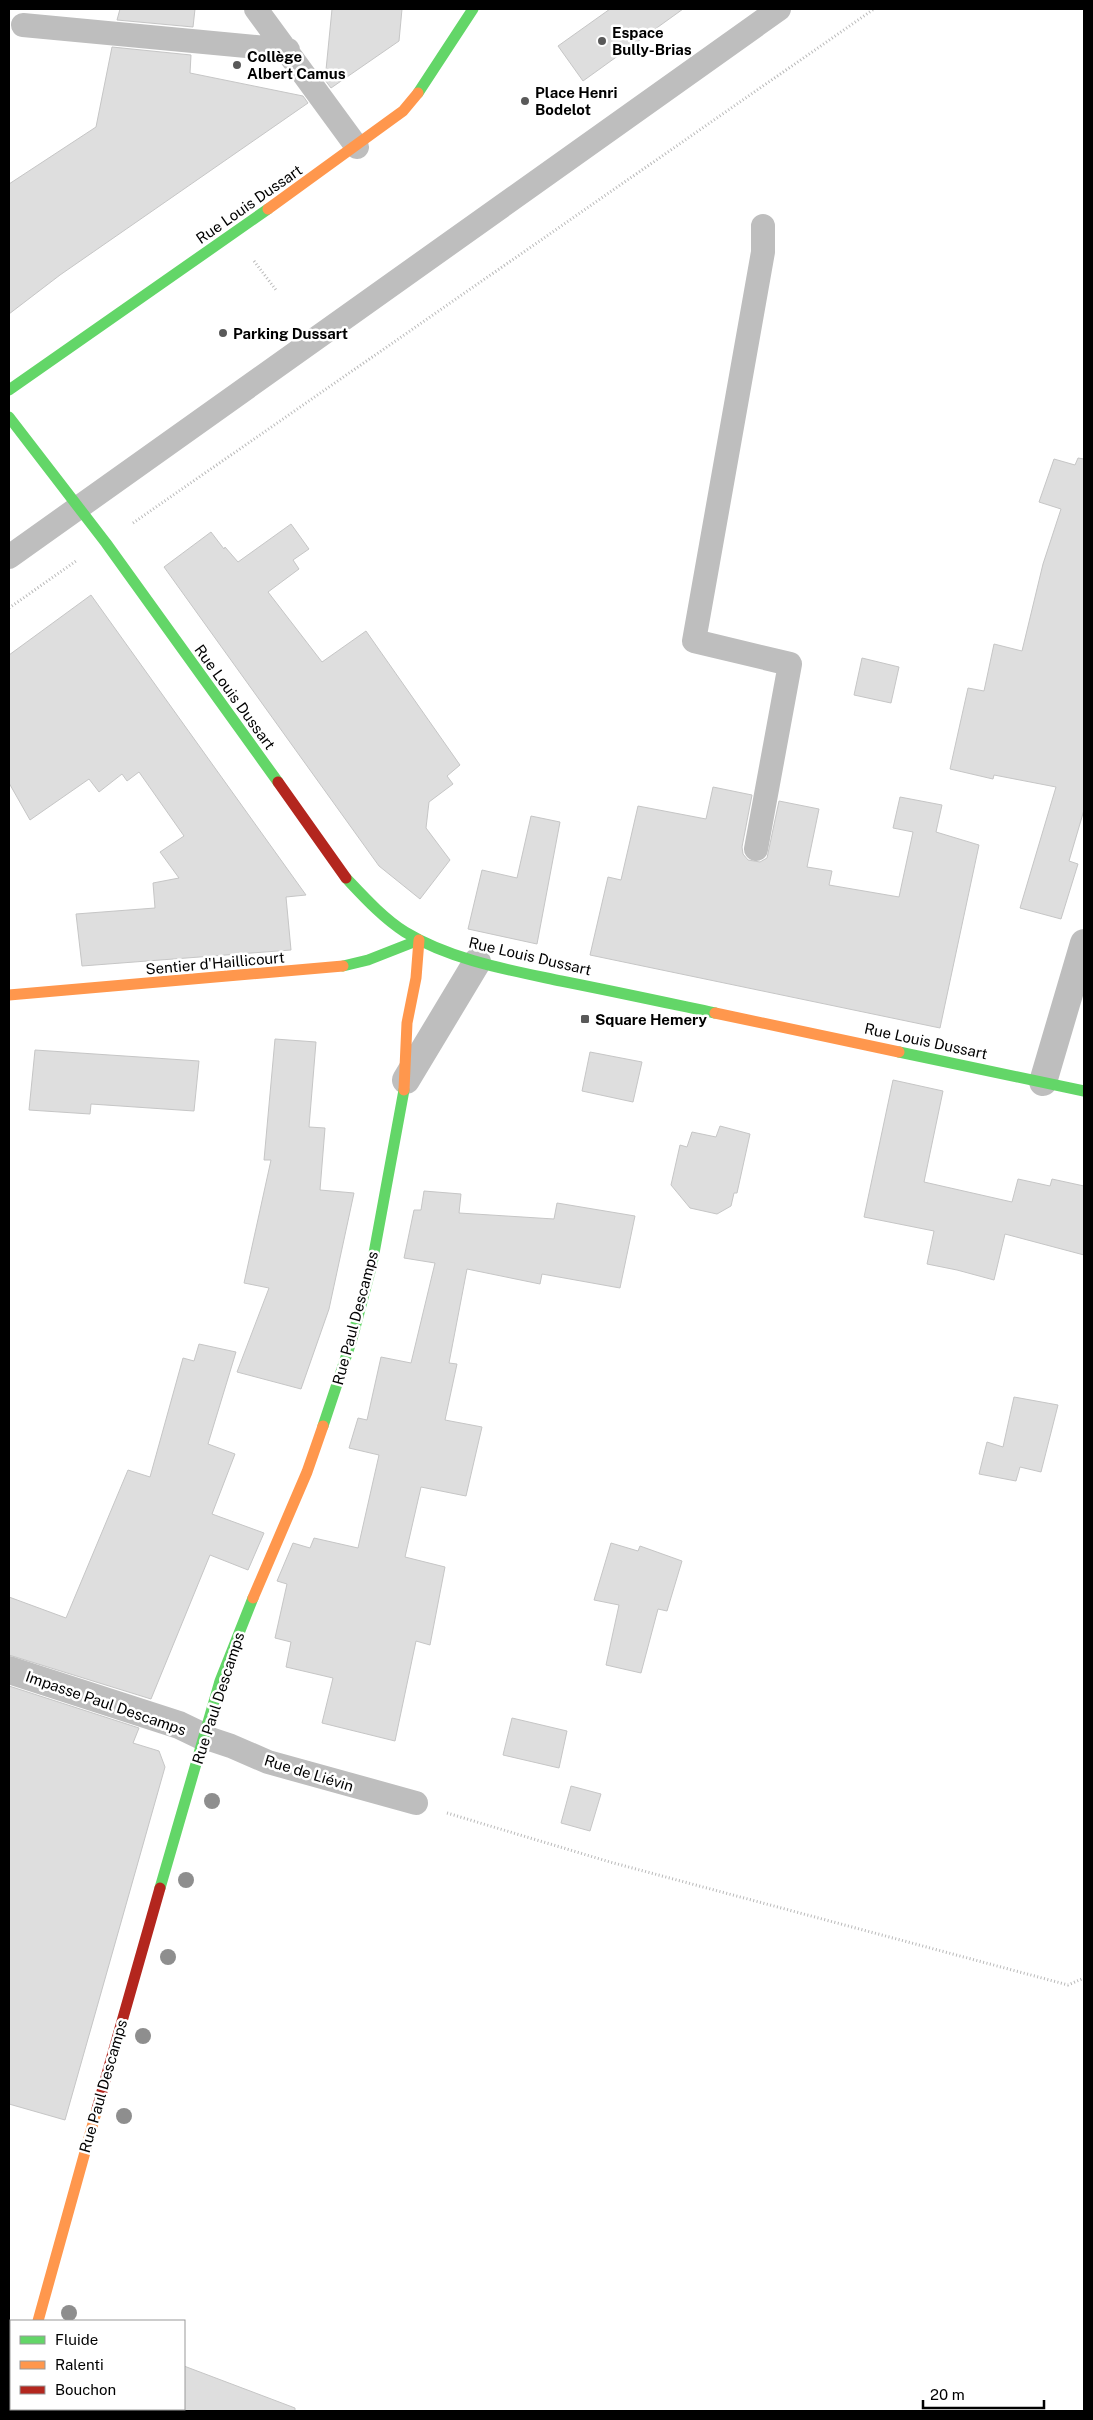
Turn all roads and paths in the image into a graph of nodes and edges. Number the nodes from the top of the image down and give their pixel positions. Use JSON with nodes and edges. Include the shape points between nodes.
{"nodes":[{"id":1,"x":256,"y":9,"type":"edge"},
{"id":2,"x":473,"y":9,"type":"edge"},
{"id":3,"x":779,"y":9,"type":"edge"},
{"id":4,"x":874,"y":9,"type":"edge"},
{"id":5,"x":23,"y":24,"type":"dead end"},
{"id":6,"x":288,"y":50,"type":"junction"},
{"id":7,"x":357,"y":146,"type":"junction"},
{"id":8,"x":763,"y":226,"type":"dead end"},
{"id":9,"x":9,"y":390,"type":"edge"},
{"id":10,"x":9,"y":417,"type":"edge"},
{"id":11,"x":79,"y":507,"type":"junction"},
{"id":12,"x":106,"y":543,"type":"junction"},
{"id":13,"x":9,"y":557,"type":"edge"},
{"id":14,"x":9,"y":608,"type":"edge"},
{"id":15,"x":756,"y":849,"type":"dead end"},
{"id":16,"x":419,"y":940,"type":"junction"},
{"id":17,"x":1084,"y":943,"type":"edge"},
{"id":18,"x":477,"y":962,"type":"junction"},
{"id":19,"x":9,"y":995,"type":"edge"},
{"id":20,"x":406,"y":1080,"type":"junction"},
{"id":21,"x":1043,"y":1082,"type":"junction"},
{"id":22,"x":1084,"y":1091,"type":"edge"},
{"id":23,"x":9,"y":1670,"type":"edge"},
{"id":24,"x":204,"y":1737,"type":"junction"},
{"id":25,"x":416,"y":1803,"type":"joint"},
{"id":26,"x":1084,"y":1978,"type":"edge"},
{"id":27,"x":38,"y":2320,"type":"edge"}],
"edges":[{"from":1,"to":6,"type":"lane"},
{"from":2,"to":7,"type":"street","name":"Rue Louis Dussart","via":[[427,82],[403,111]]},
{"from":3,"to":11,"type":"lane"},
{"from":4,"to":12,"type":"path"},
{"from":5,"to":6,"type":"lane"},
{"from":6,"to":7,"type":"lane"},
{"from":7,"to":9,"type":"street","name":"Rue Louis Dussart"},
{"from":8,"to":15,"type":"lane","via":[[763,252],[694,641],[790,664]]},
{"from":10,"to":11,"type":"street","name":"Rue Louis Dussart"},
{"from":11,"to":12,"type":"street","name":"Rue Louis Dussart"},
{"from":11,"to":13,"type":"lane"},
{"from":12,"to":14,"type":"path","via":[[70,564]]},
{"from":12,"to":16,"type":"street","name":"Rue Louis Dussart","via":[[344,875],[391,922]]},
{"from":16,"to":18,"type":"street","name":"Rue Louis Dussart"},
{"from":16,"to":19,"type":"street","name":"Sentier d'Haillicourt","via":[[338,968]]},
{"from":16,"to":20,"type":"street","name":"Rue Paul Descamps","via":[[407,1023]]},
{"from":17,"to":21,"type":"street"},
{"from":18,"to":20,"type":"street","name":"Rue Paul Descamps"},
{"from":18,"to":21,"type":"street","name":"Rue Louis Dussart"},
{"from":20,"to":24,"type":"street","name":"Rue Paul Descamps","via":[[372,1264],[352,1339],[308,1472],[220,1681]]},
{"from":21,"to":22,"type":"street","name":"Rue Louis Dussart"},
{"from":23,"to":24,"type":"street","name":"Impasse Paul Descamps","via":[[153,1716]]},
{"from":24,"to":25,"type":"lane","name":"Rue de Liévin","via":[[268,1762]]},
{"from":24,"to":27,"type":"street","name":"Rue Paul Descamps"},
{"from":25,"to":26,"type":"path","via":[[610,1862],[1068,1985]]}]}
